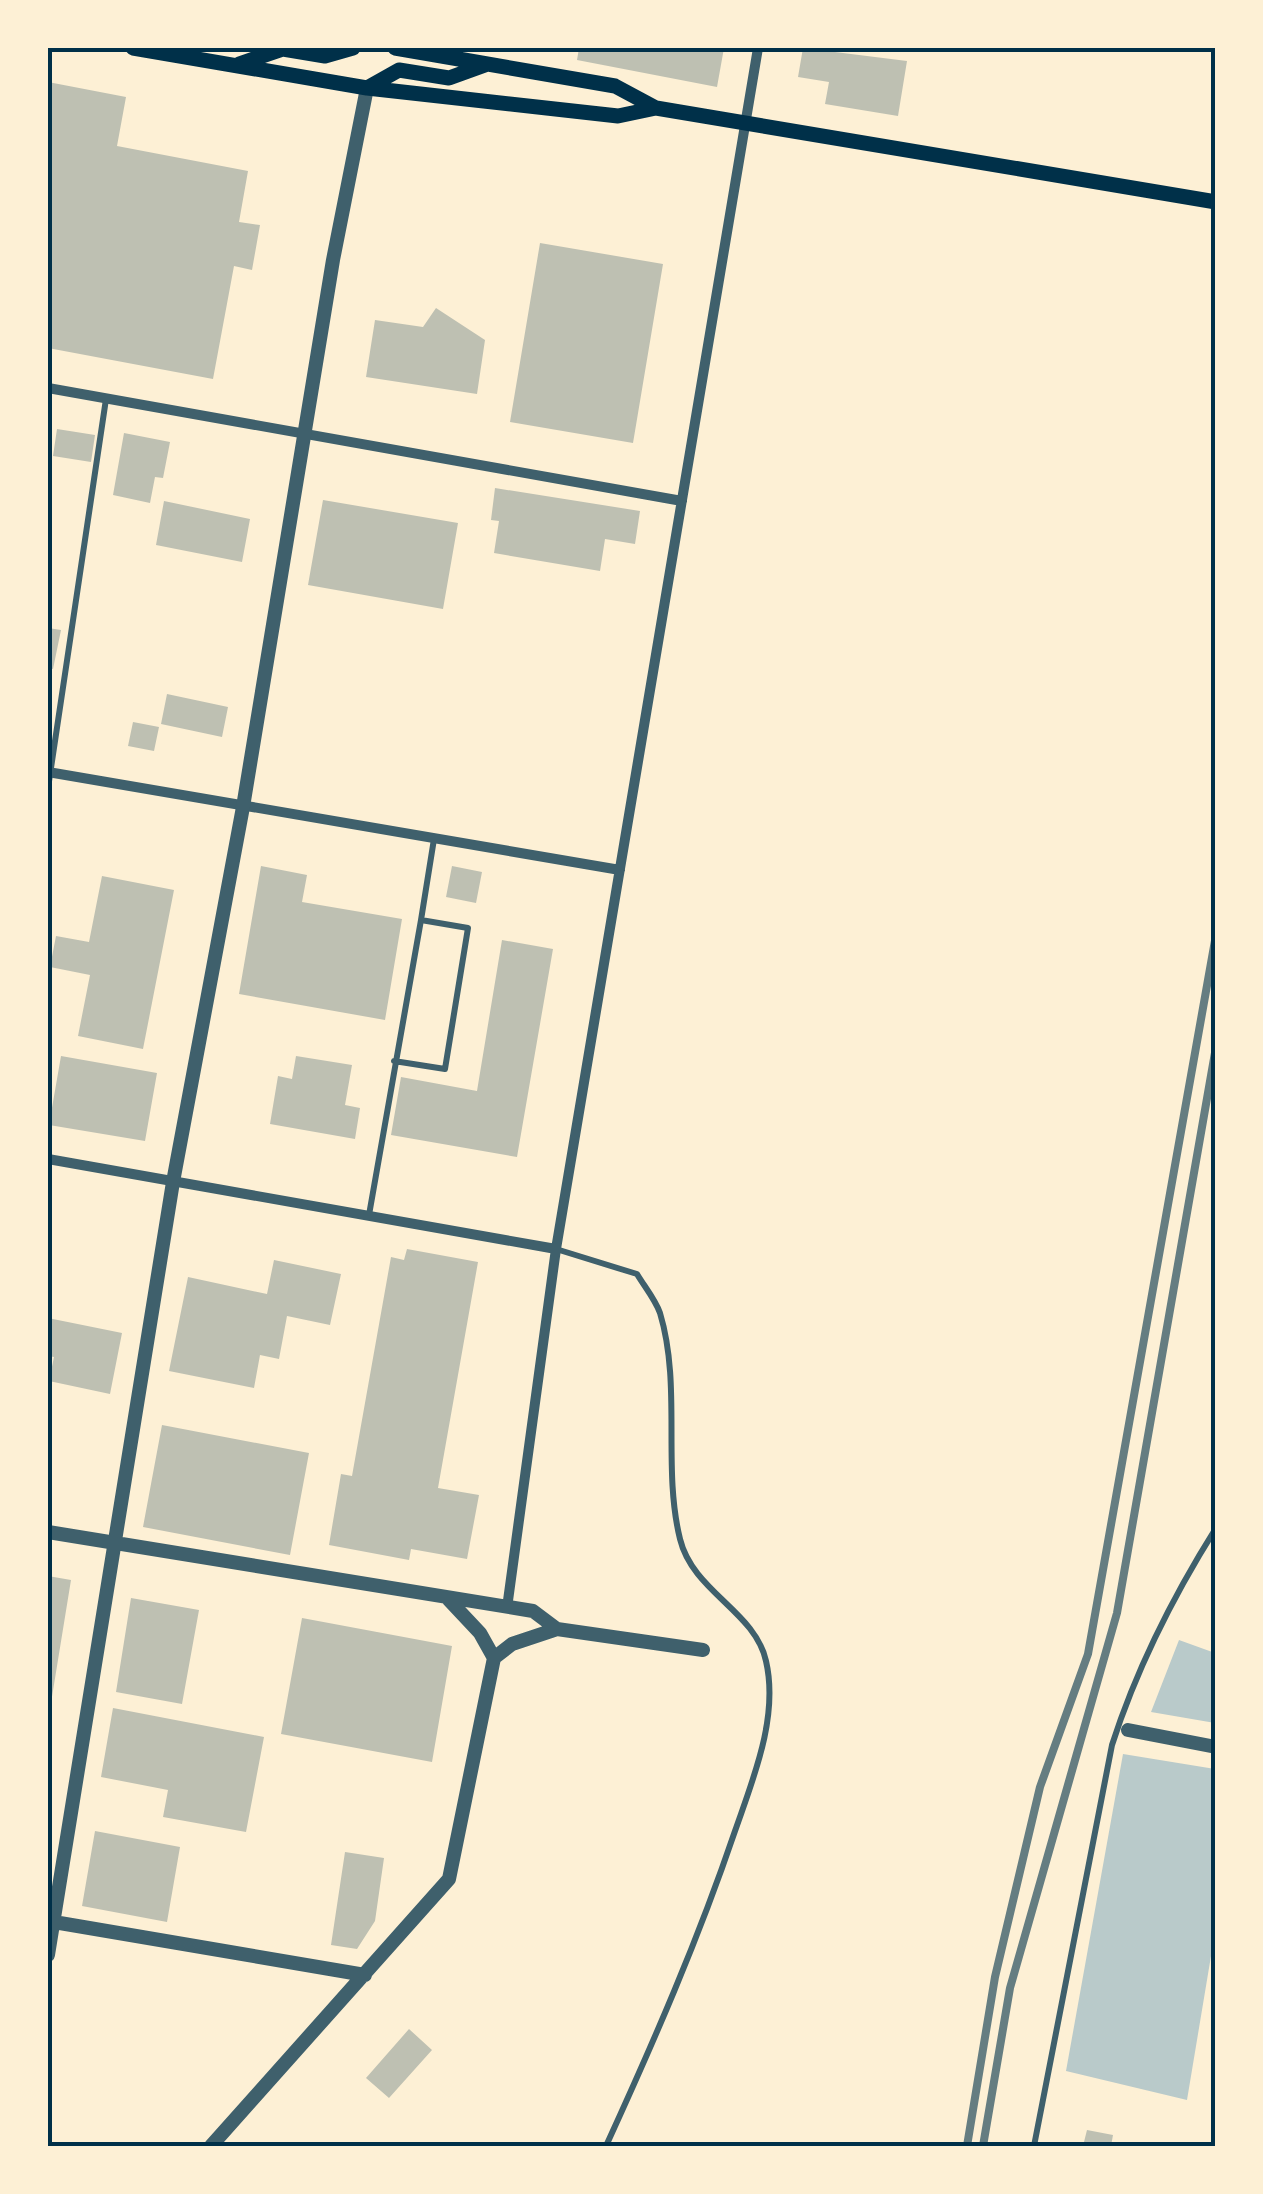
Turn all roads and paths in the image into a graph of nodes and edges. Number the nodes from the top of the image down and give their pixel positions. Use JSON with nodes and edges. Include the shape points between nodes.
{"nodes":[{"id":1,"x":134,"y":48,"type":"edge"},
{"id":2,"x":354,"y":48,"type":"edge"},
{"id":3,"x":396,"y":48,"type":"edge"},
{"id":4,"x":758,"y":48,"type":"edge"},
{"id":5,"x":488,"y":64,"type":"junction"},
{"id":6,"x":235,"y":65,"type":"junction"},
{"id":7,"x":367,"y":88,"type":"junction"},
{"id":8,"x":656,"y":108,"type":"junction"},
{"id":9,"x":1216,"y":202,"type":"edge"},
{"id":10,"x":48,"y":388,"type":"edge"},
{"id":11,"x":106,"y":399,"type":"junction"},
{"id":12,"x":308,"y":435,"type":"junction"},
{"id":13,"x":682,"y":501,"type":"junction"},
{"id":14,"x":49,"y":773,"type":"edge"},
{"id":15,"x":48,"y":788,"type":"edge"},
{"id":16,"x":244,"y":807,"type":"junction"},
{"id":17,"x":434,"y":839,"type":"junction"},
{"id":18,"x":620,"y":870,"type":"junction"},
{"id":19,"x":421,"y":920,"type":"junction"},
{"id":20,"x":394,"y":1061,"type":"junction"},
{"id":21,"x":48,"y":1159,"type":"edge"},
{"id":22,"x":173,"y":1182,"type":"junction"},
{"id":23,"x":369,"y":1216,"type":"junction"},
{"id":24,"x":556,"y":1249,"type":"junction"},
{"id":25,"x":1216,"y":1528,"type":"edge"},
{"id":26,"x":48,"y":1532,"type":"edge"},
{"id":27,"x":116,"y":1543,"type":"junction"},
{"id":28,"x":448,"y":1599,"type":"junction"},
{"id":29,"x":507,"y":1608,"type":"junction"},
{"id":30,"x":557,"y":1628,"type":"junction"},
{"id":31,"x":703,"y":1650,"type":"dead end"},
{"id":32,"x":494,"y":1658,"type":"junction"},
{"id":33,"x":1128,"y":1730,"type":"dead end"},
{"id":34,"x":1216,"y":1746,"type":"edge"},
{"id":35,"x":50,"y":1921,"type":"edge"},
{"id":36,"x":48,"y":1955,"type":"edge"},
{"id":37,"x":364,"y":1975,"type":"junction"},
{"id":38,"x":211,"y":2146,"type":"edge"},
{"id":39,"x":606,"y":2146,"type":"edge"},
{"id":40,"x":1034,"y":2146,"type":"edge"}],
"edges":[{"from":1,"to":6,"type":"main road"},
{"from":2,"to":6,"type":"main road","via":[[324,56],[282,50]]},
{"from":3,"to":5,"type":"main road"},
{"from":4,"to":13,"type":"street"},
{"from":5,"to":7,"type":"main road","via":[[448,78],[399,70]]},
{"from":5,"to":8,"type":"main road","via":[[615,86]]},
{"from":6,"to":7,"type":"main road"},
{"from":7,"to":8,"type":"main road","via":[[618,116]]},
{"from":7,"to":12,"type":"street"},
{"from":8,"to":9,"type":"main road"},
{"from":10,"to":11,"type":"street"},
{"from":11,"to":12,"type":"street"},
{"from":11,"to":14,"type":"lane"},
{"from":12,"to":13,"type":"street"},
{"from":12,"to":16,"type":"street"},
{"from":13,"to":18,"type":"street"},
{"from":14,"to":15,"type":"lane"},
{"from":14,"to":16,"type":"street"},
{"from":16,"to":17,"type":"street"},
{"from":16,"to":22,"type":"street"},
{"from":17,"to":18,"type":"street"},
{"from":17,"to":19,"type":"lane"},
{"from":18,"to":24,"type":"street"},
{"from":19,"to":20,"type":"lane"},
{"from":19,"to":20,"type":"lane","via":[[468,928],[445,1069]]},
{"from":20,"to":23,"type":"lane"},
{"from":21,"to":22,"type":"street"},
{"from":22,"to":23,"type":"street"},
{"from":22,"to":27,"type":"street"},
{"from":23,"to":24,"type":"street"},
{"from":24,"to":29,"type":"street"},
{"from":24,"to":39,"type":"lane","via":[[637,1274],[659,1310],[680,1541],[694,1571],[757,1639],[770,1683],[751,1784],[695,1950]]},
{"from":25,"to":40,"type":"lane","via":[[1155,1633],[1112,1745]]},
{"from":26,"to":27,"type":"street"},
{"from":27,"to":28,"type":"street"},
{"from":27,"to":35,"type":"street"},
{"from":28,"to":29,"type":"street"},
{"from":28,"to":32,"type":"street"},
{"from":29,"to":30,"type":"street","via":[[533,1612]]},
{"from":30,"to":31,"type":"street"},
{"from":30,"to":32,"type":"street"},
{"from":32,"to":37,"type":"street","via":[[449,1879]]},
{"from":33,"to":34,"type":"street"},
{"from":35,"to":36,"type":"street"},
{"from":35,"to":37,"type":"street"},
{"from":37,"to":38,"type":"street"}]}
